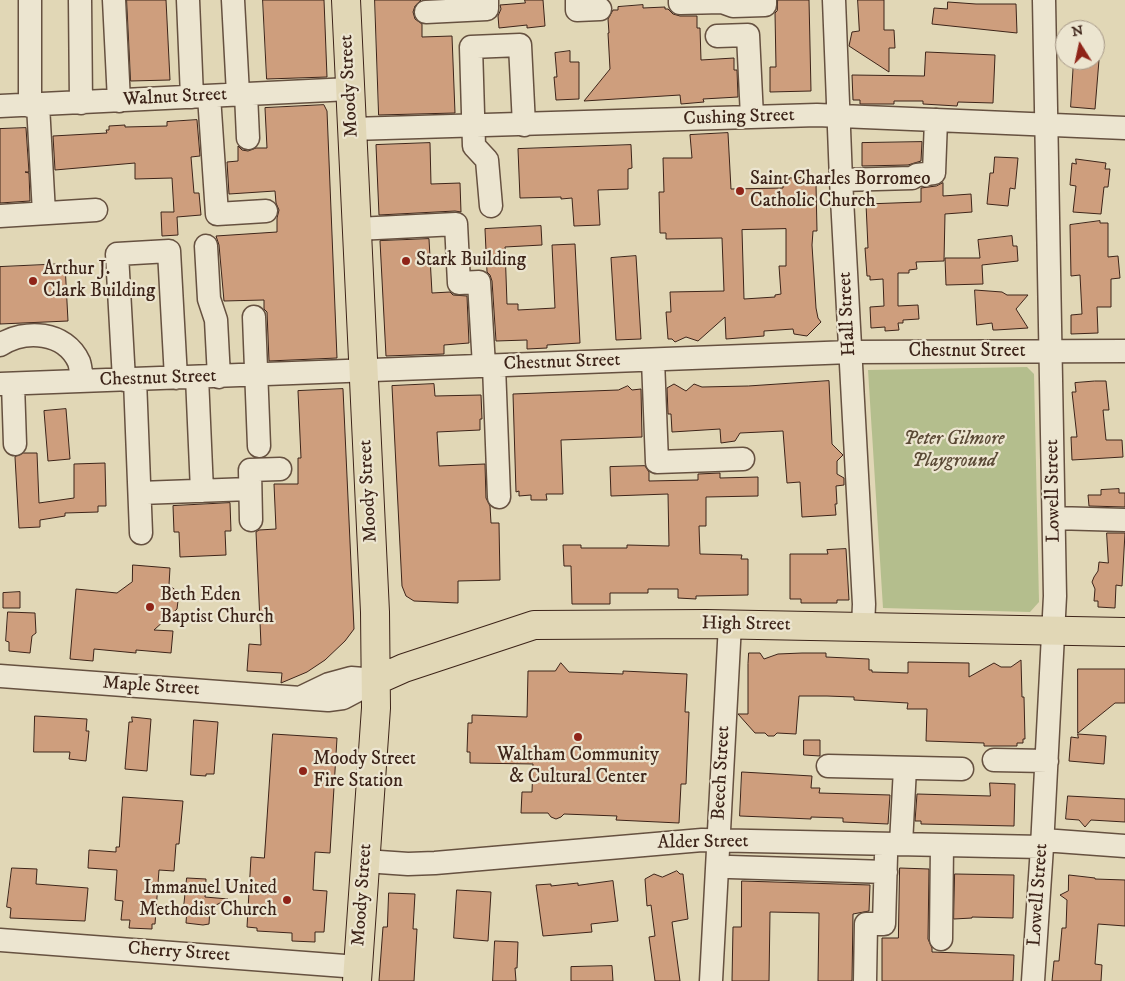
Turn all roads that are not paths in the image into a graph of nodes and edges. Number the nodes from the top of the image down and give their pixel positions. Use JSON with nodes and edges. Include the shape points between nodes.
{"nodes":[{"id":1,"x":30,"y":0,"type":"edge"},
{"id":2,"x":80,"y":0,"type":"edge"},
{"id":3,"x":114,"y":0,"type":"edge"},
{"id":4,"x":188,"y":0,"type":"edge"},
{"id":5,"x":234,"y":0,"type":"edge"},
{"id":6,"x":346,"y":0,"type":"edge"},
{"id":7,"x":487,"y":0,"type":"edge"},
{"id":8,"x":577,"y":0,"type":"edge"},
{"id":9,"x":680,"y":0,"type":"edge"},
{"id":10,"x":765,"y":0,"type":"edge"},
{"id":11,"x":834,"y":0,"type":"edge"},
{"id":12,"x":1044,"y":0,"type":"edge"},
{"id":13,"x":722,"y":1,"type":"edge"},
{"id":14,"x":600,"y":9,"type":"dead end"},
{"id":15,"x":426,"y":12,"type":"dead end"},
{"id":16,"x":717,"y":36,"type":"dead end"},
{"id":17,"x":350,"y":89,"type":"junction"},
{"id":18,"x":242,"y":94,"type":"junction"},
{"id":19,"x":200,"y":97,"type":"junction"},
{"id":20,"x":119,"y":101,"type":"junction"},
{"id":21,"x":81,"y":103,"type":"junction"},
{"id":22,"x":34,"y":105,"type":"junction"},
{"id":23,"x":0,"y":106,"type":"edge"},
{"id":24,"x":838,"y":116,"type":"junction"},
{"id":25,"x":752,"y":118,"type":"junction"},
{"id":26,"x":936,"y":120,"type":"junction"},
{"id":27,"x":1047,"y":124,"type":"junction"},
{"id":28,"x":524,"y":125,"type":"junction"},
{"id":29,"x":474,"y":126,"type":"junction"},
{"id":30,"x":1125,"y":128,"type":"edge"},
{"id":31,"x":352,"y":129,"type":"junction"},
{"id":32,"x":248,"y":138,"type":"dead end"},
{"id":33,"x":841,"y":180,"type":"junction"},
{"id":34,"x":491,"y":206,"type":"dead end"},
{"id":35,"x":96,"y":210,"type":"dead end"},
{"id":36,"x":266,"y":211,"type":"dead end"},
{"id":37,"x":44,"y":213,"type":"junction"},
{"id":38,"x":0,"y":216,"type":"edge"},
{"id":39,"x":357,"y":229,"type":"junction"},
{"id":40,"x":206,"y":246,"type":"dead end"},
{"id":41,"x":254,"y":317,"type":"dead end"},
{"id":42,"x":0,"y":345,"type":"edge"},
{"id":43,"x":1125,"y":351,"type":"edge"},
{"id":44,"x":851,"y":352,"type":"junction"},
{"id":45,"x":1051,"y":352,"type":"junction"},
{"id":46,"x":653,"y":360,"type":"junction"},
{"id":47,"x":489,"y":366,"type":"junction"},
{"id":48,"x":364,"y":371,"type":"junction"},
{"id":49,"x":257,"y":376,"type":"junction"},
{"id":50,"x":197,"y":378,"type":"junction"},
{"id":51,"x":130,"y":380,"type":"junction"},
{"id":52,"x":82,"y":381,"type":"junction"},
{"id":53,"x":7,"y":384,"type":"edge"},
{"id":54,"x":15,"y":444,"type":"dead end"},
{"id":55,"x":259,"y":446,"type":"dead end"},
{"id":56,"x":743,"y":459,"type":"dead end"},
{"id":57,"x":280,"y":469,"type":"dead end"},
{"id":58,"x":250,"y":489,"type":"junction"},
{"id":59,"x":202,"y":490,"type":"junction"},
{"id":60,"x":140,"y":493,"type":"junction"},
{"id":61,"x":499,"y":497,"type":"dead end"},
{"id":62,"x":1054,"y":518,"type":"junction"},
{"id":63,"x":251,"y":520,"type":"dead end"},
{"id":64,"x":1125,"y":520,"type":"edge"},
{"id":65,"x":141,"y":533,"type":"dead end"},
{"id":66,"x":730,"y":624,"type":"junction"},
{"id":67,"x":863,"y":627,"type":"junction"},
{"id":68,"x":1054,"y":631,"type":"junction"},
{"id":69,"x":1125,"y":632,"type":"edge"},
{"id":70,"x":0,"y":676,"type":"edge"},
{"id":71,"x":377,"y":680,"type":"junction"},
{"id":72,"x":994,"y":760,"type":"dead end"},
{"id":73,"x":1047,"y":762,"type":"junction"},
{"id":74,"x":828,"y":766,"type":"dead end"},
{"id":75,"x":905,"y":768,"type":"junction"},
{"id":76,"x":962,"y":770,"type":"dead end"},
{"id":77,"x":718,"y":841,"type":"junction"},
{"id":78,"x":786,"y":842,"type":"junction"},
{"id":79,"x":894,"y":844,"type":"junction"},
{"id":80,"x":1043,"y":844,"type":"junction"},
{"id":81,"x":942,"y":845,"type":"junction"},
{"id":82,"x":1125,"y":846,"type":"edge"},
{"id":83,"x":365,"y":861,"type":"junction"},
{"id":84,"x":730,"y":868,"type":"dead end"},
{"id":85,"x":785,"y":869,"type":"junction"},
{"id":86,"x":886,"y":872,"type":"junction"},
{"id":87,"x":941,"y":939,"type":"dead end"},
{"id":88,"x":0,"y":940,"type":"edge"},
{"id":89,"x":357,"y":974,"type":"edge"},
{"id":90,"x":711,"y":981,"type":"edge"},
{"id":91,"x":865,"y":981,"type":"edge"},
{"id":92,"x":1033,"y":981,"type":"edge"}],
"edges":[{"from":1,"to":22,"type":"street"},
{"from":2,"to":21,"type":"street"},
{"from":3,"to":20,"type":"street"},
{"from":4,"to":19,"type":"street"},
{"from":5,"to":18,"type":"street"},
{"from":6,"to":17,"type":"main road","name":"Moody Street"},
{"from":7,"to":15,"type":"street","via":[[487,9]]},
{"from":8,"to":14,"type":"street","via":[[577,10]]},
{"from":9,"to":13,"type":"street","via":[[680,3]]},
{"from":10,"to":13,"type":"street","via":[[765,5],[733,6]]},
{"from":11,"to":24,"type":"street","name":"Hall Street"},
{"from":12,"to":27,"type":"street","name":"Lowell Street"},
{"from":16,"to":25,"type":"street","via":[[748,35]]},
{"from":17,"to":18,"type":"street","name":"Walnut Street"},
{"from":17,"to":31,"type":"main road","name":"Moody Street"},
{"from":18,"to":19,"type":"street","name":"Walnut Street"},
{"from":18,"to":32,"type":"street"},
{"from":19,"to":20,"type":"street","name":"Walnut Street"},
{"from":19,"to":36,"type":"street","via":[[217,214]]},
{"from":20,"to":21,"type":"street","name":"Walnut Street"},
{"from":21,"to":22,"type":"street","name":"Walnut Street"},
{"from":22,"to":23,"type":"street","name":"Walnut Street"},
{"from":22,"to":37,"type":"street"},
{"from":24,"to":25,"type":"street","name":"Cushing Street"},
{"from":24,"to":26,"type":"street","name":"Cushing Street"},
{"from":24,"to":33,"type":"street","name":"Hall Street"},
{"from":25,"to":28,"type":"street","name":"Cushing Street"},
{"from":26,"to":27,"type":"street","name":"Cushing Street"},
{"from":26,"to":33,"type":"street","via":[[934,173],[912,178]]},
{"from":27,"to":30,"type":"street","name":"Cushing Street"},
{"from":27,"to":45,"type":"street","name":"Lowell Street"},
{"from":28,"to":29,"type":"street","name":"Cushing Street"},
{"from":28,"to":29,"type":"street","via":[[520,45],[471,47]]},
{"from":29,"to":31,"type":"street","name":"Cushing Street"},
{"from":29,"to":34,"type":"street","via":[[474,146],[487,160]]},
{"from":31,"to":39,"type":"main road","name":"Moody Street"},
{"from":33,"to":44,"type":"street","name":"Hall Street"},
{"from":35,"to":37,"type":"street"},
{"from":37,"to":38,"type":"street"},
{"from":39,"to":47,"type":"street","via":[[456,224],[459,283],[479,282]]},
{"from":39,"to":48,"type":"main road","name":"Moody Street"},
{"from":40,"to":50,"type":"street","via":[[209,299],[216,320]]},
{"from":41,"to":49,"type":"street"},
{"from":42,"to":52,"type":"street","via":[[31,335],[57,340],[73,351],[81,368]]},
{"from":43,"to":45,"type":"street","name":"Chestnut Street"},
{"from":44,"to":45,"type":"street","name":"Chestnut Street"},
{"from":44,"to":46,"type":"street","name":"Chestnut Street"},
{"from":44,"to":67,"type":"street","name":"Hall Street"},
{"from":45,"to":62,"type":"street","name":"Lowell Street"},
{"from":46,"to":47,"type":"street","name":"Chestnut Street"},
{"from":46,"to":56,"type":"street","via":[[657,462]]},
{"from":47,"to":48,"type":"street","name":"Chestnut Street"},
{"from":47,"to":61,"type":"street"},
{"from":48,"to":49,"type":"street","name":"Chestnut Street"},
{"from":48,"to":71,"type":"main road","name":"Moody Street"},
{"from":49,"to":50,"type":"street","name":"Chestnut Street"},
{"from":49,"to":55,"type":"street"},
{"from":50,"to":51,"type":"street","name":"Chestnut Street"},
{"from":50,"to":51,"type":"street","via":[[169,251],[117,254]]},
{"from":50,"to":59,"type":"street"},
{"from":51,"to":52,"type":"street","name":"Chestnut Street"},
{"from":51,"to":60,"type":"street"},
{"from":52,"to":53,"type":"street","name":"Chestnut Street"},
{"from":53,"to":54,"type":"street"},
{"from":57,"to":58,"type":"street","via":[[250,470]]},
{"from":58,"to":59,"type":"street"},
{"from":58,"to":63,"type":"street"},
{"from":59,"to":60,"type":"street"},
{"from":60,"to":65,"type":"street"},
{"from":62,"to":64,"type":"street"},
{"from":62,"to":68,"type":"street","name":"Lowell Street"},
{"from":66,"to":67,"type":"main road","name":"High Street"},
{"from":66,"to":71,"type":"main road","name":"High Street","via":[[534,625]]},
{"from":66,"to":77,"type":"street","name":"Beech Street"},
{"from":67,"to":68,"type":"main road","name":"High Street"},
{"from":68,"to":69,"type":"main road","name":"High Street"},
{"from":68,"to":73,"type":"street","name":"Lowell Street"},
{"from":70,"to":71,"type":"street","name":"Maple Street","via":[[303,696],[351,678]]},
{"from":71,"to":83,"type":"main road","name":"Moody Street"},
{"from":72,"to":73,"type":"street"},
{"from":73,"to":80,"type":"street","name":"Lowell Street"},
{"from":74,"to":75,"type":"street"},
{"from":75,"to":76,"type":"street"},
{"from":75,"to":79,"type":"street"},
{"from":77,"to":78,"type":"street","name":"Alder Street"},
{"from":77,"to":83,"type":"street","name":"Alder Street","via":[[434,863]]},
{"from":77,"to":90,"type":"street","name":"Beech Street"},
{"from":78,"to":79,"type":"street","name":"Alder Street"},
{"from":78,"to":85,"type":"street"},
{"from":79,"to":81,"type":"street","name":"Alder Street"},
{"from":79,"to":86,"type":"street"},
{"from":80,"to":81,"type":"street","name":"Alder Street"},
{"from":80,"to":82,"type":"street","name":"Alder Street"},
{"from":80,"to":92,"type":"street","name":"Lowell Street"},
{"from":81,"to":87,"type":"street"},
{"from":83,"to":89,"type":"main road","name":"Moody Street"},
{"from":84,"to":85,"type":"street"},
{"from":85,"to":86,"type":"street"},
{"from":86,"to":91,"type":"street","via":[[884,924],[866,924]]},
{"from":88,"to":89,"type":"street","name":"Cherry Street"}]}
